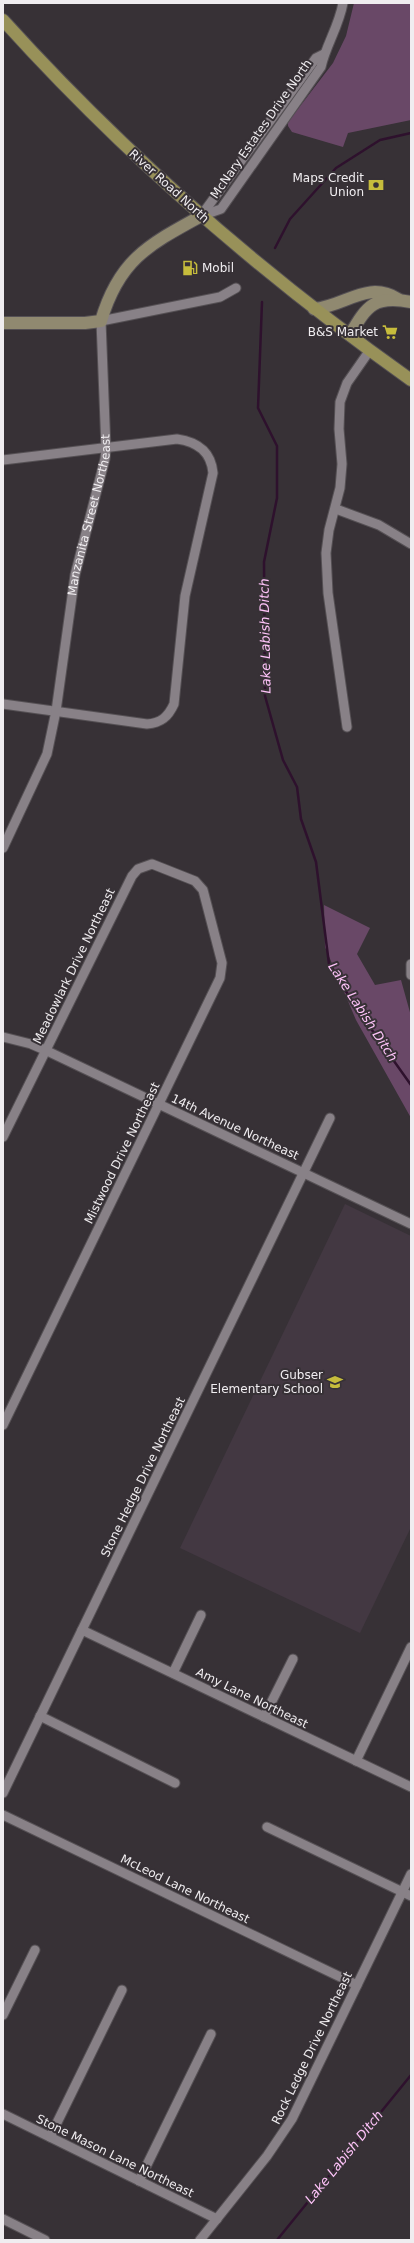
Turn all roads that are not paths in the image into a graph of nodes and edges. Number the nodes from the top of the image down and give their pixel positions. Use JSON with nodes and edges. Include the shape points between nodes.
{"nodes":[{"id":1,"x":343,"y":4,"type":"edge"},
{"id":2,"x":3,"y":20,"type":"edge"},
{"id":3,"x":201,"y":216,"type":"junction"},
{"id":4,"x":236,"y":288,"type":"dead end"},
{"id":5,"x":398,"y":300,"type":"junction"},
{"id":6,"x":411,"y":302,"type":"edge"},
{"id":7,"x":314,"y":309,"type":"junction"},
{"id":8,"x":101,"y":321,"type":"junction"},
{"id":9,"x":3,"y":323,"type":"edge"},
{"id":10,"x":350,"y":335,"type":"junction"},
{"id":11,"x":370,"y":350,"type":"junction"},
{"id":12,"x":411,"y":380,"type":"edge"},
{"id":13,"x":106,"y":449,"type":"junction"},
{"id":14,"x":3,"y":460,"type":"edge"},
{"id":15,"x":336,"y":509,"type":"junction"},
{"id":16,"x":411,"y":544,"type":"edge"},
{"id":17,"x":3,"y":704,"type":"edge"},
{"id":18,"x":56,"y":711,"type":"junction"},
{"id":19,"x":347,"y":727,"type":"dead end"},
{"id":20,"x":3,"y":848,"type":"edge"},
{"id":21,"x":200,"y":885,"type":"joint"},
{"id":22,"x":411,"y":964,"type":"edge"},
{"id":23,"x":411,"y":975,"type":"edge"},
{"id":24,"x":3,"y":1037,"type":"edge"},
{"id":25,"x":45,"y":1050,"type":"junction"},
{"id":26,"x":159,"y":1104,"type":"junction"},
{"id":27,"x":330,"y":1118,"type":"dead end"},
{"id":28,"x":3,"y":1136,"type":"edge"},
{"id":29,"x":304,"y":1172,"type":"junction"},
{"id":30,"x":411,"y":1224,"type":"edge"},
{"id":31,"x":3,"y":1425,"type":"edge"},
{"id":32,"x":201,"y":1615,"type":"dead end"},
{"id":33,"x":82,"y":1630,"type":"junction"},
{"id":34,"x":411,"y":1647,"type":"edge"},
{"id":35,"x":293,"y":1659,"type":"dead end"},
{"id":36,"x":173,"y":1673,"type":"junction"},
{"id":37,"x":40,"y":1716,"type":"junction"},
{"id":38,"x":264,"y":1717,"type":"junction"},
{"id":39,"x":356,"y":1761,"type":"junction"},
{"id":40,"x":175,"y":1783,"type":"dead end"},
{"id":41,"x":411,"y":1788,"type":"edge"},
{"id":42,"x":3,"y":1792,"type":"edge"},
{"id":43,"x":3,"y":1815,"type":"edge"},
{"id":44,"x":267,"y":1827,"type":"dead end"},
{"id":45,"x":411,"y":1874,"type":"edge"},
{"id":46,"x":402,"y":1892,"type":"junction"},
{"id":47,"x":411,"y":1896,"type":"edge"},
{"id":48,"x":35,"y":1950,"type":"dead end"},
{"id":49,"x":357,"y":1985,"type":"junction"},
{"id":50,"x":122,"y":1990,"type":"dead end"},
{"id":51,"x":3,"y":2015,"type":"edge"},
{"id":52,"x":211,"y":2034,"type":"dead end"},
{"id":53,"x":3,"y":2114,"type":"edge"},
{"id":54,"x":50,"y":2137,"type":"junction"},
{"id":55,"x":139,"y":2181,"type":"junction"},
{"id":56,"x":3,"y":2219,"type":"edge"},
{"id":57,"x":217,"y":2219,"type":"junction"},
{"id":58,"x":27,"y":2236,"type":"edge"},
{"id":59,"x":45,"y":2240,"type":"edge"},
{"id":60,"x":200,"y":2240,"type":"edge"}],
"edges":[{"from":1,"to":3,"type":"street","name":"McNary Estates Drive North","via":[[321,68],[221,209]]},
{"from":2,"to":3,"type":"main road","name":"River Road North","via":[[87,108]]},
{"from":3,"to":7,"type":"main road","name":"River Road North"},
{"from":3,"to":8,"type":"street","name":"Manzanita Street Northeast","via":[[153,244],[130,262],[116,282]]},
{"from":4,"to":8,"type":"street","via":[[220,297]]},
{"from":5,"to":6,"type":"street"},
{"from":5,"to":7,"type":"street","via":[[386,292],[374,292],[358,295],[326,308]]},
{"from":5,"to":10,"type":"street","via":[[377,301],[371,305]]},
{"from":7,"to":10,"type":"main road","name":"River Road North"},
{"from":8,"to":9,"type":"street"},
{"from":8,"to":13,"type":"street","name":"Manzanita Street Northeast"},
{"from":10,"to":11,"type":"main road","name":"River Road North"},
{"from":11,"to":12,"type":"main road","name":"River Road North"},
{"from":11,"to":15,"type":"street","via":[[347,383],[340,402],[341,475]]},
{"from":13,"to":14,"type":"street"},
{"from":13,"to":18,"type":"street","name":"Manzanita Street Northeast","via":[[75,575]]},
{"from":13,"to":18,"type":"street","via":[[177,439],[187,440],[207,453],[212,462],[213,473],[185,596],[174,704],[160,722],[147,724]]},
{"from":15,"to":16,"type":"street","via":[[379,525]]},
{"from":15,"to":19,"type":"street","via":[[327,541],[326,568]]},
{"from":17,"to":18,"type":"street"},
{"from":18,"to":20,"type":"street","name":"Manzanita Street Northeast","via":[[43,766]]},
{"from":21,"to":25,"type":"street","name":"Meadowlark Drive Northeast","via":[[158,865],[144,865],[138,869],[132,876]]},
{"from":21,"to":26,"type":"street","name":"Mistwood Drive Northeast","via":[[222,971]]},
{"from":22,"to":23,"type":"street"},
{"from":24,"to":25,"type":"street","name":"14th Avenue Northeast"},
{"from":25,"to":26,"type":"street","name":"14th Avenue Northeast"},
{"from":25,"to":28,"type":"street","name":"Meadowlark Drive Northeast"},
{"from":26,"to":29,"type":"street","name":"14th Avenue Northeast"},
{"from":26,"to":31,"type":"street","name":"Mistwood Drive Northeast"},
{"from":27,"to":29,"type":"street","name":"Stone Hedge Drive Northeast"},
{"from":29,"to":30,"type":"street","name":"14th Avenue Northeast"},
{"from":29,"to":33,"type":"street","name":"Stone Hedge Drive Northeast"},
{"from":32,"to":36,"type":"street"},
{"from":33,"to":36,"type":"street","name":"Amy Lane Northeast"},
{"from":33,"to":37,"type":"street","name":"Stone Hedge Drive Northeast"},
{"from":34,"to":39,"type":"street"},
{"from":35,"to":38,"type":"street"},
{"from":36,"to":38,"type":"street","name":"Amy Lane Northeast"},
{"from":37,"to":40,"type":"street"},
{"from":37,"to":42,"type":"street","name":"Stone Hedge Drive Northeast"},
{"from":38,"to":39,"type":"street","name":"Amy Lane Northeast"},
{"from":39,"to":41,"type":"street","name":"Amy Lane Northeast"},
{"from":43,"to":49,"type":"street","name":"McLeod Lane Northeast"},
{"from":44,"to":46,"type":"street"},
{"from":45,"to":46,"type":"street","name":"Rock Ledge Drive Northeast"},
{"from":46,"to":47,"type":"street"},
{"from":46,"to":49,"type":"street","name":"Rock Ledge Drive Northeast"},
{"from":48,"to":51,"type":"street"},
{"from":49,"to":57,"type":"street","name":"Rock Ledge Drive Northeast","via":[[282,2136]]},
{"from":50,"to":54,"type":"street"},
{"from":52,"to":55,"type":"street"},
{"from":53,"to":54,"type":"street","name":"Stone Mason Lane Northeast"},
{"from":54,"to":55,"type":"street","name":"Stone Mason Lane Northeast"},
{"from":55,"to":57,"type":"street","name":"Stone Mason Lane Northeast"},
{"from":56,"to":58,"type":"street"},
{"from":57,"to":60,"type":"street","name":"Rock Ledge Drive Northeast"},
{"from":58,"to":59,"type":"street"}]}
